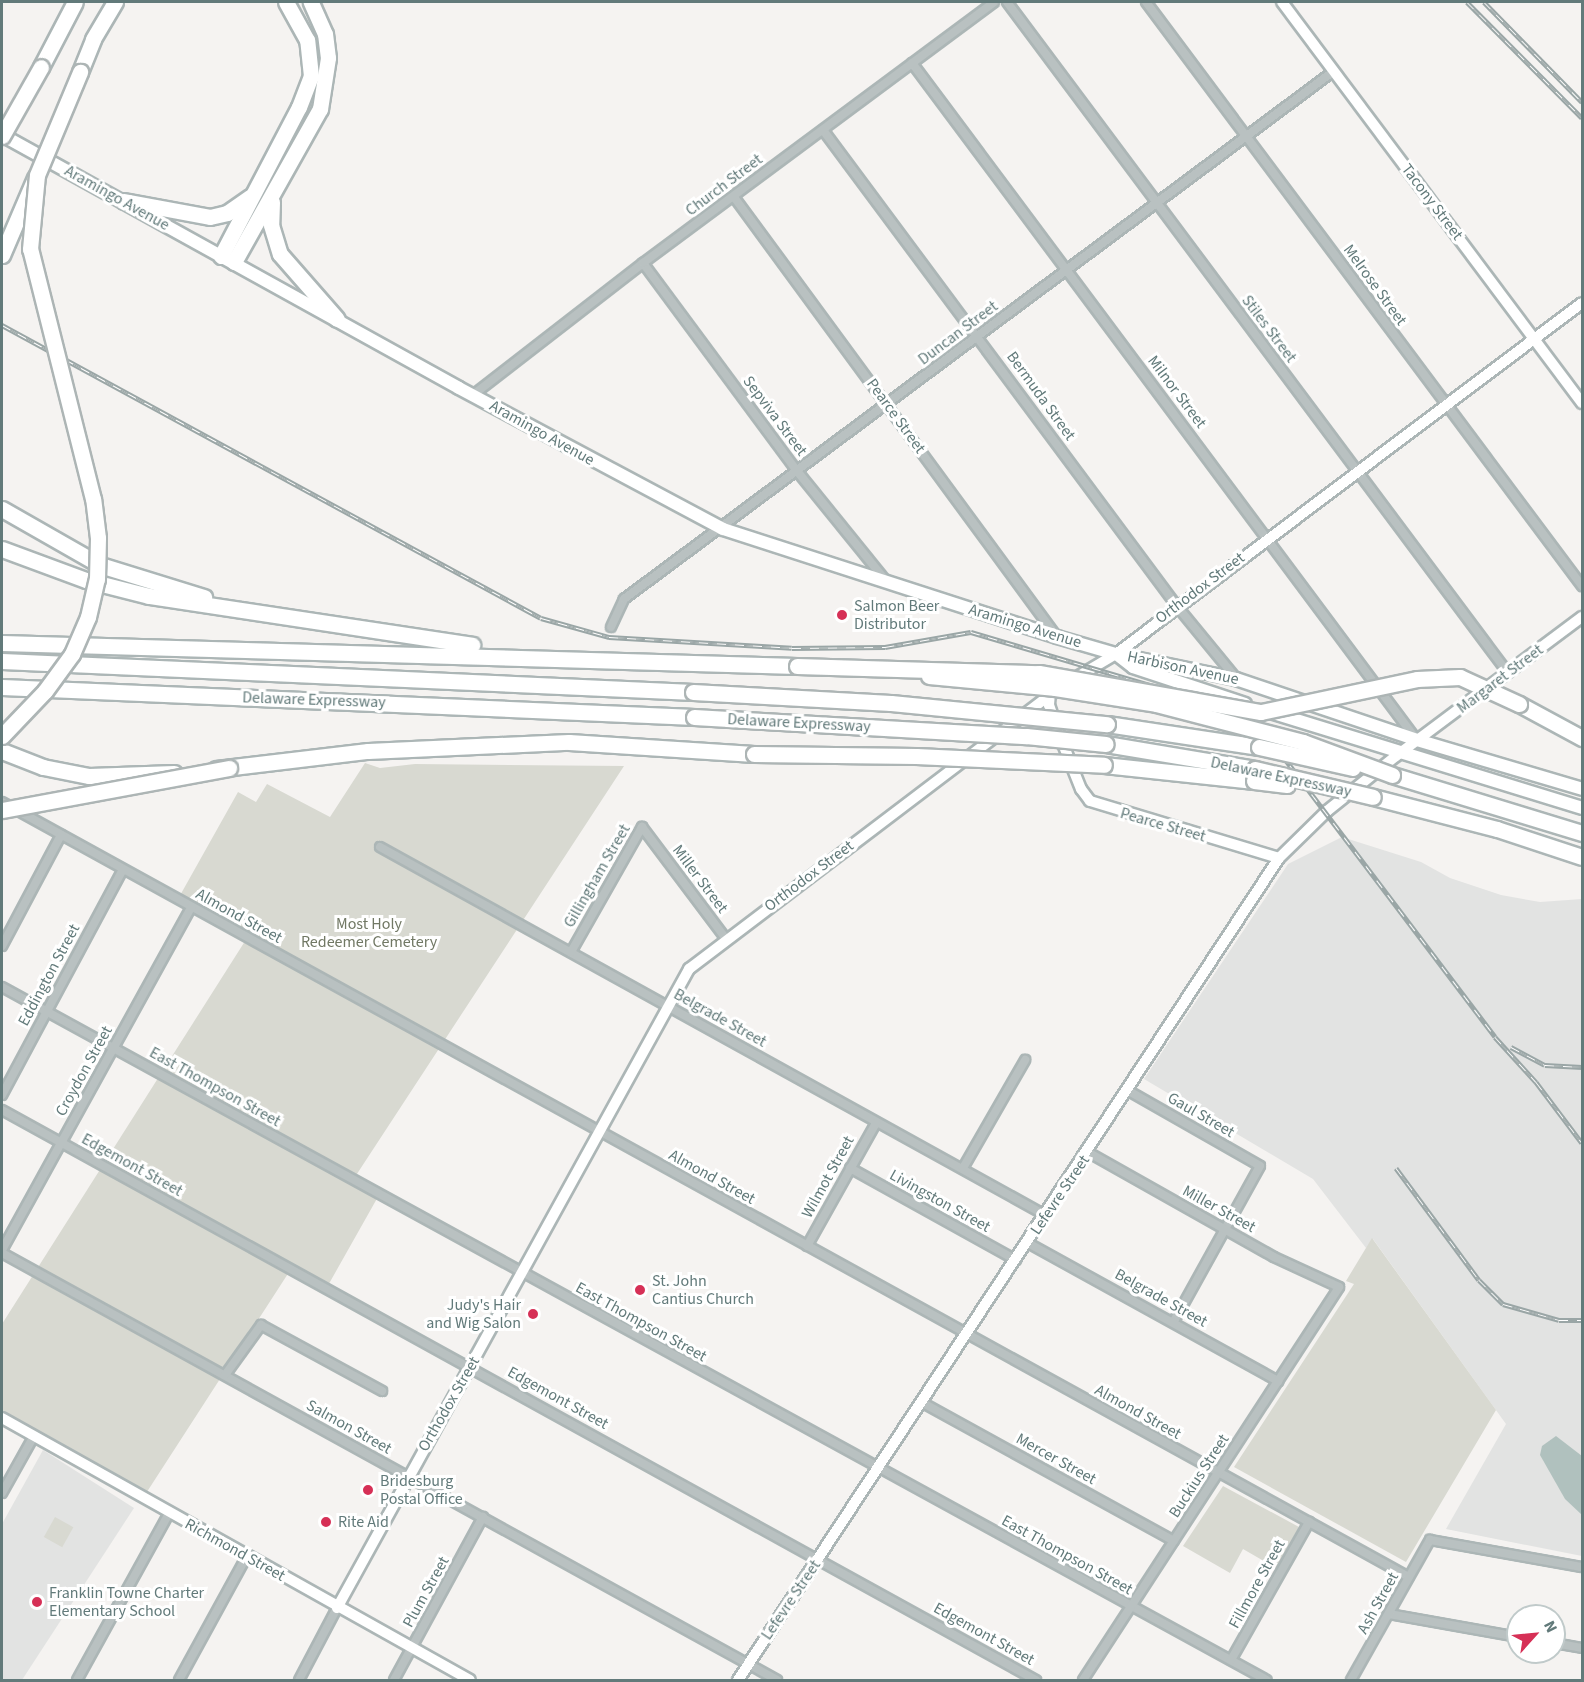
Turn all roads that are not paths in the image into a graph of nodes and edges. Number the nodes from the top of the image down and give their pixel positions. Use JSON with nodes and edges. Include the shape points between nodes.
{"nodes":[{"id":1,"x":75,"y":2,"type":"edge"},
{"id":2,"x":84,"y":2,"type":"edge"},
{"id":3,"x":116,"y":2,"type":"edge"},
{"id":4,"x":286,"y":2,"type":"edge"},
{"id":5,"x":311,"y":2,"type":"edge"},
{"id":6,"x":994,"y":2,"type":"edge"},
{"id":7,"x":1007,"y":2,"type":"edge"},
{"id":8,"x":1146,"y":2,"type":"edge"},
{"id":9,"x":1282,"y":2,"type":"edge"},
{"id":10,"x":56,"y":40,"type":"junction"},
{"id":11,"x":912,"y":63,"type":"junction"},
{"id":12,"x":1334,"y":71,"type":"junction"},
{"id":13,"x":2,"y":126,"type":"edge"},
{"id":14,"x":823,"y":130,"type":"junction"},
{"id":15,"x":2,"y":136,"type":"edge"},
{"id":16,"x":1246,"y":136,"type":"junction"},
{"id":17,"x":17,"y":144,"type":"junction"},
{"id":18,"x":37,"y":175,"type":"junction"},
{"id":19,"x":253,"y":196,"type":"junction"},
{"id":20,"x":273,"y":196,"type":"junction"},
{"id":21,"x":734,"y":197,"type":"junction"},
{"id":22,"x":124,"y":201,"type":"junction"},
{"id":23,"x":1157,"y":203,"type":"junction"},
{"id":24,"x":2,"y":255,"type":"edge"},
{"id":25,"x":228,"y":259,"type":"junction"},
{"id":26,"x":643,"y":263,"type":"junction"},
{"id":27,"x":1068,"y":269,"type":"junction"},
{"id":28,"x":1582,"y":303,"type":"edge"},
{"id":29,"x":338,"y":319,"type":"junction"},
{"id":30,"x":978,"y":337,"type":"junction"},
{"id":31,"x":1534,"y":338,"type":"junction"},
{"id":32,"x":473,"y":395,"type":"junction"},
{"id":33,"x":1582,"y":403,"type":"edge"},
{"id":34,"x":888,"y":405,"type":"junction"},
{"id":35,"x":1445,"y":405,"type":"junction"},
{"id":36,"x":797,"y":471,"type":"junction"},
{"id":37,"x":1356,"y":471,"type":"junction"},
{"id":38,"x":2,"y":510,"type":"edge"},
{"id":39,"x":723,"y":529,"type":"junction"},
{"id":40,"x":1266,"y":537,"type":"junction"},
{"id":41,"x":2,"y":549,"type":"edge"},
{"id":42,"x":888,"y":584,"type":"junction"},
{"id":43,"x":1582,"y":586,"type":"edge"},
{"id":44,"x":1176,"y":605,"type":"junction"},
{"id":45,"x":1582,"y":616,"type":"edge"},
{"id":46,"x":282,"y":617,"type":"junction"},
{"id":47,"x":611,"y":627,"type":"dead end"},
{"id":48,"x":1057,"y":637,"type":"junction"},
{"id":49,"x":2,"y":643,"type":"edge"},
{"id":50,"x":1116,"y":654,"type":"junction"},
{"id":51,"x":594,"y":659,"type":"junction"},
{"id":52,"x":2,"y":661,"type":"edge"},
{"id":53,"x":797,"y":666,"type":"junction"},
{"id":54,"x":1509,"y":673,"type":"junction"},
{"id":55,"x":1236,"y":679,"type":"junction"},
{"id":56,"x":2,"y":687,"type":"edge"},
{"id":57,"x":1050,"y":693,"type":"junction"},
{"id":58,"x":2,"y":736,"type":"edge"},
{"id":59,"x":1582,"y":738,"type":"edge"},
{"id":60,"x":1417,"y":740,"type":"junction"},
{"id":61,"x":2,"y":751,"type":"edge"},
{"id":62,"x":1403,"y":751,"type":"junction"},
{"id":63,"x":229,"y":768,"type":"junction"},
{"id":64,"x":1255,"y":775,"type":"junction"},
{"id":65,"x":1392,"y":775,"type":"junction"},
{"id":66,"x":1582,"y":789,"type":"edge"},
{"id":67,"x":2,"y":802,"type":"edge"},
{"id":68,"x":1582,"y":808,"type":"edge"},
{"id":69,"x":2,"y":810,"type":"edge"},
{"id":70,"x":1582,"y":833,"type":"edge"},
{"id":71,"x":61,"y":835,"type":"junction"},
{"id":72,"x":650,"y":837,"type":"joint"},
{"id":73,"x":380,"y":847,"type":"dead end"},
{"id":74,"x":1582,"y":857,"type":"edge"},
{"id":75,"x":1279,"y":858,"type":"junction"},
{"id":76,"x":123,"y":869,"type":"junction"},
{"id":77,"x":191,"y":906,"type":"junction"},
{"id":78,"x":726,"y":939,"type":"junction"},
{"id":79,"x":2,"y":946,"type":"edge"},
{"id":80,"x":571,"y":952,"type":"junction"},
{"id":81,"x":2,"y":987,"type":"edge"},
{"id":82,"x":667,"y":1006,"type":"junction"},
{"id":83,"x":46,"y":1011,"type":"junction"},
{"id":84,"x":114,"y":1049,"type":"junction"},
{"id":85,"x":1025,"y":1060,"type":"dead end"},
{"id":86,"x":1127,"y":1090,"type":"junction"},
{"id":87,"x":2,"y":1095,"type":"edge"},
{"id":88,"x":2,"y":1110,"type":"edge"},
{"id":89,"x":876,"y":1123,"type":"junction"},
{"id":90,"x":598,"y":1132,"type":"junction"},
{"id":91,"x":61,"y":1143,"type":"junction"},
{"id":92,"x":1088,"y":1152,"type":"junction"},
{"id":93,"x":850,"y":1168,"type":"junction"},
{"id":94,"x":963,"y":1168,"type":"junction"},
{"id":95,"x":1045,"y":1215,"type":"junction"},
{"id":96,"x":1224,"y":1229,"type":"junction"},
{"id":97,"x":1028,"y":1243,"type":"junction"},
{"id":98,"x":807,"y":1246,"type":"junction"},
{"id":99,"x":2,"y":1251,"type":"edge"},
{"id":100,"x":1016,"y":1260,"type":"junction"},
{"id":101,"x":521,"y":1273,"type":"junction"},
{"id":102,"x":1339,"y":1287,"type":"joint"},
{"id":103,"x":1174,"y":1321,"type":"junction"},
{"id":104,"x":968,"y":1335,"type":"junction"},
{"id":105,"x":471,"y":1368,"type":"junction"},
{"id":106,"x":225,"y":1375,"type":"junction"},
{"id":107,"x":1278,"y":1381,"type":"junction"},
{"id":108,"x":382,"y":1391,"type":"dead end"},
{"id":109,"x":923,"y":1403,"type":"junction"},
{"id":110,"x":2,"y":1418,"type":"edge"},
{"id":111,"x":34,"y":1436,"type":"junction"},
{"id":112,"x":878,"y":1470,"type":"junction"},
{"id":113,"x":1218,"y":1473,"type":"junction"},
{"id":114,"x":408,"y":1476,"type":"junction"},
{"id":115,"x":2,"y":1493,"type":"edge"},
{"id":116,"x":169,"y":1513,"type":"junction"},
{"id":117,"x":483,"y":1517,"type":"junction"},
{"id":118,"x":1309,"y":1522,"type":"junction"},
{"id":119,"x":1174,"y":1541,"type":"junction"},
{"id":120,"x":247,"y":1556,"type":"junction"},
{"id":121,"x":819,"y":1558,"type":"junction"},
{"id":122,"x":1582,"y":1567,"type":"edge"},
{"id":123,"x":1409,"y":1577,"type":"junction"},
{"id":124,"x":1131,"y":1607,"type":"junction"},
{"id":125,"x":337,"y":1608,"type":"junction"},
{"id":126,"x":1389,"y":1614,"type":"junction"},
{"id":127,"x":1506,"y":1635,"type":"edge"},
{"id":128,"x":1566,"y":1645,"type":"edge"},
{"id":129,"x":412,"y":1648,"type":"junction"},
{"id":130,"x":1582,"y":1648,"type":"edge"},
{"id":131,"x":1231,"y":1660,"type":"junction"},
{"id":132,"x":748,"y":1665,"type":"junction"},
{"id":133,"x":76,"y":1680,"type":"edge"},
{"id":134,"x":179,"y":1680,"type":"edge"},
{"id":135,"x":299,"y":1680,"type":"edge"},
{"id":136,"x":394,"y":1680,"type":"edge"},
{"id":137,"x":470,"y":1680,"type":"edge"},
{"id":138,"x":738,"y":1680,"type":"edge"},
{"id":139,"x":777,"y":1680,"type":"edge"},
{"id":140,"x":1036,"y":1680,"type":"edge"},
{"id":141,"x":1083,"y":1680,"type":"edge"},
{"id":142,"x":1267,"y":1680,"type":"edge"},
{"id":143,"x":1351,"y":1680,"type":"edge"}],
"edges":[{"from":1,"to":10,"type":"highway"},
{"from":2,"to":10,"type":"highway"},
{"from":3,"to":18,"type":"highway","bridge":true,"via":[[93,39]]},
{"from":4,"to":19,"type":"highway","via":[[307,40],[311,76]]},
{"from":5,"to":20,"type":"highway","via":[[325,34],[327,83],[320,109]]},
{"from":6,"to":11,"type":"street","name":"Church Street"},
{"from":7,"to":23,"type":"street","name":"Stiles Street"},
{"from":8,"to":16,"type":"street","name":"Melrose Street"},
{"from":9,"to":12,"type":"street","name":"Tacony Street"},
{"from":10,"to":15,"type":"highway","bridge":true},
{"from":11,"to":14,"type":"street","name":"Church Street"},
{"from":11,"to":27,"type":"street","name":"Milnor Street"},
{"from":12,"to":16,"type":"street","name":"Duncan Street"},
{"from":12,"to":31,"type":"street","name":"Tacony Street"},
{"from":13,"to":17,"type":"main road"},
{"from":14,"to":21,"type":"street","name":"Church Street"},
{"from":14,"to":30,"type":"street","name":"Bermuda Street"},
{"from":15,"to":17,"type":"main road","name":"Aramingo Avenue"},
{"from":16,"to":23,"type":"street","name":"Duncan Street"},
{"from":16,"to":35,"type":"street","name":"Melrose Street"},
{"from":17,"to":22,"type":"main road","name":"Aramingo Avenue"},
{"from":18,"to":24,"type":"highway"},
{"from":18,"to":58,"type":"highway","bridge":true,"via":[[30,249],[93,499],[97,569],[88,618],[72,654],[45,692]]},
{"from":19,"to":22,"type":"highway","via":[[227,213],[210,217]]},
{"from":19,"to":25,"type":"highway"},
{"from":20,"to":25,"type":"highway"},
{"from":20,"to":29,"type":"highway","via":[[271,225],[280,254]]},
{"from":21,"to":26,"type":"street","name":"Church Street"},
{"from":21,"to":34,"type":"street","name":"Pearce Street"},
{"from":22,"to":25,"type":"main road","name":"Aramingo Avenue"},
{"from":23,"to":27,"type":"street","name":"Duncan Street"},
{"from":23,"to":37,"type":"street","name":"Stiles Street"},
{"from":25,"to":29,"type":"main road","name":"Aramingo Avenue"},
{"from":26,"to":32,"type":"street","name":"Church Street"},
{"from":26,"to":36,"type":"street","name":"Sepviva Street"},
{"from":27,"to":30,"type":"street","name":"Duncan Street"},
{"from":27,"to":40,"type":"street","name":"Milnor Street"},
{"from":28,"to":31,"type":"street","name":"Orthodox Street"},
{"from":29,"to":32,"type":"main road","name":"Aramingo Avenue"},
{"from":30,"to":34,"type":"street","name":"Duncan Street"},
{"from":30,"to":44,"type":"street","name":"Bermuda Street"},
{"from":31,"to":33,"type":"street","name":"Tacony Street"},
{"from":31,"to":35,"type":"street","name":"Orthodox Street"},
{"from":32,"to":39,"type":"main road","name":"Aramingo Avenue"},
{"from":34,"to":36,"type":"street","name":"Duncan Street"},
{"from":34,"to":48,"type":"street","name":"Pearce Street"},
{"from":35,"to":37,"type":"street","name":"Orthodox Street"},
{"from":35,"to":43,"type":"street","name":"Melrose Street"},
{"from":36,"to":39,"type":"street","name":"Duncan Street"},
{"from":36,"to":42,"type":"street","name":"Sepviva Street"},
{"from":37,"to":40,"type":"street","name":"Orthodox Street"},
{"from":37,"to":54,"type":"street","name":"Stiles Street"},
{"from":38,"to":46,"type":"highway","via":[[75,552],[150,583]]},
{"from":39,"to":42,"type":"main road","name":"Aramingo Avenue"},
{"from":39,"to":47,"type":"street","name":"Duncan Street","via":[[624,599]]},
{"from":40,"to":44,"type":"street","name":"Orthodox Street"},
{"from":40,"to":60,"type":"street","name":"Milnor Street"},
{"from":41,"to":46,"type":"highway","via":[[117,589]]},
{"from":42,"to":48,"type":"main road","name":"Aramingo Avenue"},
{"from":44,"to":50,"type":"street","name":"Orthodox Street"},
{"from":44,"to":55,"type":"street","name":"Bermuda Street"},
{"from":45,"to":54,"type":"street","name":"Margaret Street"},
{"from":46,"to":51,"type":"highway","via":[[416,639]]},
{"from":48,"to":50,"type":"main road","name":"Aramingo Avenue"},
{"from":49,"to":51,"type":"highway"},
{"from":50,"to":55,"type":"main road","name":"Harbison Avenue"},
{"from":50,"to":57,"type":"street","name":"Orthodox Street"},
{"from":50,"to":62,"type":"main road","name":"Harbison Avenue","via":[[1133,667]]},
{"from":51,"to":53,"type":"highway"},
{"from":52,"to":65,"type":"highway","name":"Delaware Expressway","bridge":true,"via":[[891,703],[1107,724],[1259,747]]},
{"from":53,"to":59,"type":"highway","bridge":true,"via":[[1039,673],[1261,712],[1416,679],[1460,677]]},
{"from":53,"to":65,"type":"highway","bridge":true,"via":[[1001,682],[1156,704],[1303,742]]},
{"from":54,"to":60,"type":"street","name":"Margaret Street"},
{"from":55,"to":60,"type":"main road","name":"Harbison Avenue"},
{"from":56,"to":64,"type":"highway","name":"Delaware Expressway","bridge":true,"via":[[1017,735],[1106,744]]},
{"from":57,"to":75,"type":"street","name":"Pearce Street","via":[[1049,705],[1059,734],[1081,789],[1090,801]]},
{"from":57,"to":78,"type":"street","name":"Orthodox Street"},
{"from":60,"to":62,"type":"street","name":"Lefevre Street"},
{"from":60,"to":66,"type":"main road","name":"Harbison Avenue"},
{"from":61,"to":63,"type":"highway","bridge":true,"via":[[44,767],[89,776]]},
{"from":62,"to":68,"type":"main road","name":"Harbison Avenue"},
{"from":62,"to":75,"type":"street","name":"Lefevre Street","via":[[1327,811]]},
{"from":63,"to":64,"type":"highway","bridge":true,"via":[[368,752],[568,742]]},
{"from":63,"to":69,"type":"highway","bridge":true},
{"from":64,"to":74,"type":"highway","name":"Delaware Expressway","bridge":true,"via":[[1373,797],[1497,829]]},
{"from":65,"to":70,"type":"highway","name":"Delaware Expressway"},
{"from":67,"to":71,"type":"street","name":"Almond Street"},
{"from":71,"to":76,"type":"street","name":"Almond Street"},
{"from":71,"to":79,"type":"street"},
{"from":72,"to":78,"type":"street","name":"Miller Street"},
{"from":72,"to":80,"type":"street","name":"Gillingham Street","via":[[642,827],[633,838]]},
{"from":73,"to":80,"type":"street","name":"Belgrade Street"},
{"from":75,"to":86,"type":"street","name":"Lefevre Street"},
{"from":76,"to":77,"type":"street","name":"Almond Street"},
{"from":76,"to":83,"type":"street","name":"Eddington Street"},
{"from":77,"to":84,"type":"street","name":"Croydon Street"},
{"from":77,"to":90,"type":"street","name":"Almond Street"},
{"from":78,"to":82,"type":"street","name":"Orthodox Street","via":[[689,969]]},
{"from":80,"to":82,"type":"street","name":"Belgrade Street"},
{"from":81,"to":83,"type":"street","name":"East Thompson Street"},
{"from":82,"to":89,"type":"street","name":"Belgrade Street"},
{"from":82,"to":90,"type":"street","name":"Orthodox Street"},
{"from":83,"to":84,"type":"street","name":"East Thompson Street"},
{"from":83,"to":87,"type":"street","name":"Eddington Street"},
{"from":84,"to":91,"type":"street","name":"Croydon Street"},
{"from":84,"to":101,"type":"street","name":"East Thompson Street"},
{"from":85,"to":94,"type":"street"},
{"from":86,"to":92,"type":"street","name":"Lefevre Street"},
{"from":86,"to":96,"type":"street","name":"Gaul Street","via":[[1259,1166]]},
{"from":88,"to":91,"type":"street","name":"Edgemont Street"},
{"from":89,"to":93,"type":"street","name":"Wilmot Street"},
{"from":89,"to":94,"type":"street","name":"Belgrade Street"},
{"from":90,"to":98,"type":"street","name":"Almond Street"},
{"from":90,"to":101,"type":"street","name":"Orthodox Street"},
{"from":91,"to":99,"type":"street","name":"Croydon Street"},
{"from":91,"to":105,"type":"street","name":"Edgemont Street"},
{"from":92,"to":95,"type":"street","name":"Lefevre Street"},
{"from":92,"to":96,"type":"street","name":"Miller Street"},
{"from":93,"to":98,"type":"street","name":"Wilmot Street"},
{"from":93,"to":100,"type":"street","name":"Livingston Street"},
{"from":94,"to":95,"type":"street","name":"Belgrade Street"},
{"from":95,"to":97,"type":"street","name":"Lefevre Street"},
{"from":96,"to":102,"type":"street","name":"Miller Street"},
{"from":96,"to":103,"type":"street"},
{"from":97,"to":100,"type":"street","name":"Lefevre Street"},
{"from":97,"to":103,"type":"street","name":"Belgrade Street"},
{"from":98,"to":104,"type":"street","name":"Almond Street"},
{"from":99,"to":106,"type":"street","name":"Salmon Street"},
{"from":100,"to":104,"type":"street","name":"Lefevre Street"},
{"from":101,"to":105,"type":"street","name":"Orthodox Street"},
{"from":101,"to":112,"type":"street","name":"East Thompson Street"},
{"from":102,"to":107,"type":"street","name":"Buckius Street"},
{"from":103,"to":107,"type":"street","name":"Belgrade Street"},
{"from":104,"to":109,"type":"street","name":"Lefevre Street"},
{"from":104,"to":113,"type":"street","name":"Almond Street"},
{"from":105,"to":114,"type":"street","name":"Orthodox Street"},
{"from":105,"to":121,"type":"street","name":"Edgemont Street"},
{"from":106,"to":108,"type":"street","via":[[261,1325]]},
{"from":106,"to":114,"type":"street","name":"Salmon Street"},
{"from":107,"to":113,"type":"street","name":"Buckius Street"},
{"from":109,"to":112,"type":"street","name":"Lefevre Street"},
{"from":109,"to":119,"type":"street","name":"Mercer Street"},
{"from":110,"to":111,"type":"street","name":"Richmond Street"},
{"from":111,"to":115,"type":"street"},
{"from":111,"to":116,"type":"street","name":"Richmond Street"},
{"from":112,"to":121,"type":"street","name":"Lefevre Street"},
{"from":112,"to":124,"type":"street","name":"East Thompson Street"},
{"from":113,"to":118,"type":"street","name":"Almond Street"},
{"from":113,"to":119,"type":"street","name":"Buckius Street"},
{"from":114,"to":117,"type":"street","name":"Salmon Street"},
{"from":114,"to":125,"type":"street","name":"Orthodox Street"},
{"from":116,"to":120,"type":"street","name":"Richmond Street"},
{"from":116,"to":133,"type":"street"},
{"from":117,"to":129,"type":"street","name":"Plum Street"},
{"from":117,"to":132,"type":"street","name":"Salmon Street"},
{"from":118,"to":123,"type":"street","name":"Almond Street"},
{"from":118,"to":131,"type":"street","name":"Fillmore Street"},
{"from":119,"to":124,"type":"street","name":"Buckius Street"},
{"from":120,"to":125,"type":"street","name":"Richmond Street"},
{"from":120,"to":134,"type":"street"},
{"from":121,"to":132,"type":"street","name":"Lefevre Street"},
{"from":121,"to":140,"type":"street","name":"Edgemont Street"},
{"from":122,"to":123,"type":"street","name":"Ash Street","via":[[1431,1540]]},
{"from":123,"to":126,"type":"street","name":"Ash Street"},
{"from":124,"to":131,"type":"street","name":"East Thompson Street"},
{"from":124,"to":141,"type":"street","name":"Buckius Street"},
{"from":125,"to":129,"type":"street","name":"Richmond Street"},
{"from":125,"to":135,"type":"street","name":"Orthodox Street"},
{"from":126,"to":127,"type":"street"},
{"from":126,"to":143,"type":"street","name":"Ash Street"},
{"from":128,"to":130,"type":"street"},
{"from":129,"to":136,"type":"street","name":"Plum Street"},
{"from":129,"to":137,"type":"street","name":"Richmond Street"},
{"from":131,"to":142,"type":"street","name":"East Thompson Street"},
{"from":132,"to":138,"type":"street","name":"Lefevre Street"},
{"from":132,"to":139,"type":"street","name":"Salmon Street"}]}
